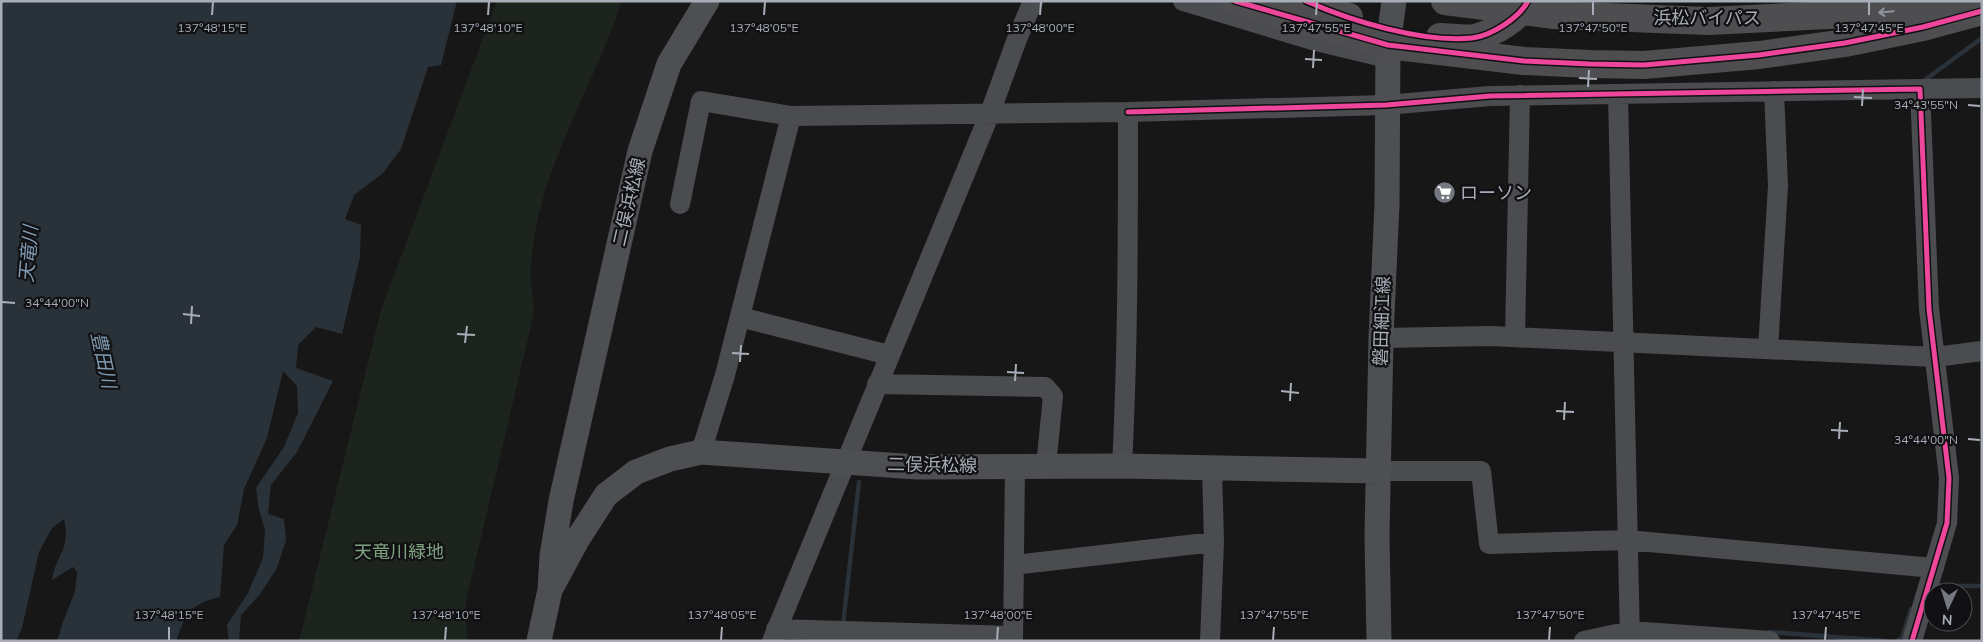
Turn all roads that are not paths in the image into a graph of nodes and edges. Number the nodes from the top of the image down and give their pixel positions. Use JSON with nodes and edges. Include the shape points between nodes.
{"nodes":[{"id":1,"x":707,"y":1,"type":"edge"},
{"id":2,"x":1034,"y":1,"type":"edge"},
{"id":3,"x":1183,"y":1,"type":"edge"},
{"id":4,"x":1234,"y":1,"type":"edge"},
{"id":5,"x":1306,"y":1,"type":"edge"},
{"id":6,"x":1394,"y":1,"type":"edge"},
{"id":7,"x":1445,"y":1,"type":"edge"},
{"id":8,"x":1528,"y":1,"type":"edge"},
{"id":9,"x":1969,"y":1,"type":"edge"},
{"id":10,"x":1982,"y":11,"type":"edge"},
{"id":11,"x":1388,"y":44,"type":"junction"},
{"id":12,"x":1982,"y":88,"type":"edge"},
{"id":13,"x":1920,"y":90,"type":"junction"},
{"id":14,"x":1774,"y":91,"type":"junction"},
{"id":15,"x":1618,"y":94,"type":"junction"},
{"id":16,"x":1520,"y":96,"type":"junction"},
{"id":17,"x":1386,"y":105,"type":"junction"},
{"id":18,"x":1128,"y":112,"type":"junction"},
{"id":19,"x":990,"y":113,"type":"junction"},
{"id":20,"x":791,"y":116,"type":"junction"},
{"id":21,"x":680,"y":204,"type":"dead end"},
{"id":22,"x":740,"y":317,"type":"junction"},
{"id":23,"x":1515,"y":337,"type":"junction"},
{"id":24,"x":1381,"y":338,"type":"junction"},
{"id":25,"x":1623,"y":343,"type":"junction"},
{"id":26,"x":1768,"y":350,"type":"junction"},
{"id":27,"x":1982,"y":351,"type":"edge"},
{"id":28,"x":890,"y":355,"type":"junction"},
{"id":29,"x":1935,"y":357,"type":"junction"},
{"id":30,"x":878,"y":384,"type":"junction"},
{"id":31,"x":701,"y":452,"type":"junction"},
{"id":32,"x":846,"y":463,"type":"junction"},
{"id":33,"x":1015,"y":466,"type":"junction"},
{"id":34,"x":1046,"y":466,"type":"junction"},
{"id":35,"x":1122,"y":466,"type":"junction"},
{"id":36,"x":1212,"y":467,"type":"junction"},
{"id":37,"x":1379,"y":471,"type":"junction"},
{"id":38,"x":1627,"y":540,"type":"junction"},
{"id":39,"x":1214,"y":542,"type":"junction"},
{"id":40,"x":1014,"y":565,"type":"junction"},
{"id":41,"x":1934,"y":568,"type":"junction"},
{"id":42,"x":550,"y":590,"type":"junction"},
{"id":43,"x":774,"y":635,"type":"edge"},
{"id":44,"x":1630,"y":636,"type":"edge"},
{"id":45,"x":1013,"y":638,"type":"edge"},
{"id":46,"x":539,"y":641,"type":"edge"},
{"id":47,"x":1210,"y":641,"type":"edge"},
{"id":48,"x":1379,"y":641,"type":"edge"},
{"id":49,"x":1584,"y":641,"type":"edge"},
{"id":50,"x":1770,"y":641,"type":"edge"},
{"id":51,"x":1912,"y":641,"type":"edge"}],
"edges":[{"from":1,"to":42,"type":"main road","name":"二俣浜松線","via":[[669,64],[640,151],[561,501]]},
{"from":2,"to":19,"type":"street"},
{"from":3,"to":11,"type":"street","via":[[1312,40]]},
{"from":4,"to":11,"type":"highway"},
{"from":5,"to":11,"type":"highway"},
{"from":6,"to":11,"type":"main road","name":"磐田細江線"},
{"from":9,"to":7,"type":"highway","name":"浜松バイパス","one_way":true,"bridge":true,"via":[[1889,12],[1708,22],[1554,15]]},
{"from":8,"to":11,"type":"highway","via":[[1501,28],[1474,38],[1433,37]]},
{"from":10,"to":11,"type":"highway","via":[[1845,43],[1759,55],[1644,65],[1524,61]]},
{"from":11,"to":17,"type":"main road","name":"磐田細江線"},
{"from":12,"to":13,"type":"street"},
{"from":13,"to":14,"type":"street"},
{"from":13,"to":29,"type":"street","via":[[1929,309]]},
{"from":14,"to":15,"type":"street"},
{"from":14,"to":26,"type":"street","via":[[1778,186]]},
{"from":15,"to":16,"type":"street"},
{"from":15,"to":25,"type":"street"},
{"from":16,"to":17,"type":"street"},
{"from":16,"to":23,"type":"street"},
{"from":17,"to":18,"type":"street"},
{"from":17,"to":24,"type":"main road","name":"磐田細江線","via":[[1387,204]]},
{"from":18,"to":19,"type":"street"},
{"from":18,"to":35,"type":"street","via":[[1126,389]]},
{"from":19,"to":20,"type":"street"},
{"from":19,"to":28,"type":"street"},
{"from":20,"to":21,"type":"street","via":[[701,101]]},
{"from":20,"to":22,"type":"street"},
{"from":22,"to":28,"type":"street"},
{"from":22,"to":31,"type":"street"},
{"from":23,"to":24,"type":"street"},
{"from":23,"to":25,"type":"street"},
{"from":24,"to":37,"type":"main road","name":"磐田細江線"},
{"from":25,"to":26,"type":"street"},
{"from":25,"to":38,"type":"street"},
{"from":26,"to":29,"type":"street"},
{"from":27,"to":29,"type":"street"},
{"from":28,"to":30,"type":"street"},
{"from":29,"to":41,"type":"street","via":[[1949,478],[1947,523]]},
{"from":30,"to":32,"type":"street"},
{"from":30,"to":34,"type":"street","via":[[1045,387],[1053,396]]},
{"from":31,"to":32,"type":"main road","name":"二俣浜松線"},
{"from":31,"to":42,"type":"main road","name":"二俣浜松線","via":[[636,472],[606,495]]},
{"from":32,"to":33,"type":"main road","name":"二俣浜松線","via":[[917,467]]},
{"from":32,"to":43,"type":"street"},
{"from":33,"to":34,"type":"main road","name":"二俣浜松線"},
{"from":33,"to":40,"type":"street"},
{"from":34,"to":35,"type":"main road","name":"二俣浜松線"},
{"from":35,"to":36,"type":"main road","name":"二俣浜松線"},
{"from":36,"to":37,"type":"main road","name":"二俣浜松線"},
{"from":36,"to":39,"type":"street"},
{"from":37,"to":38,"type":"street","via":[[1481,471],[1489,544]]},
{"from":37,"to":48,"type":"main road","name":"磐田細江線"},
{"from":38,"to":41,"type":"street"},
{"from":38,"to":44,"type":"street"},
{"from":39,"to":40,"type":"street"},
{"from":39,"to":47,"type":"street"},
{"from":40,"to":45,"type":"street"},
{"from":41,"to":51,"type":"street"},
{"from":42,"to":46,"type":"main road","name":"二俣浜松線"},
{"from":43,"to":45,"type":"street"},
{"from":44,"to":49,"type":"street"},
{"from":44,"to":50,"type":"street"}]}
